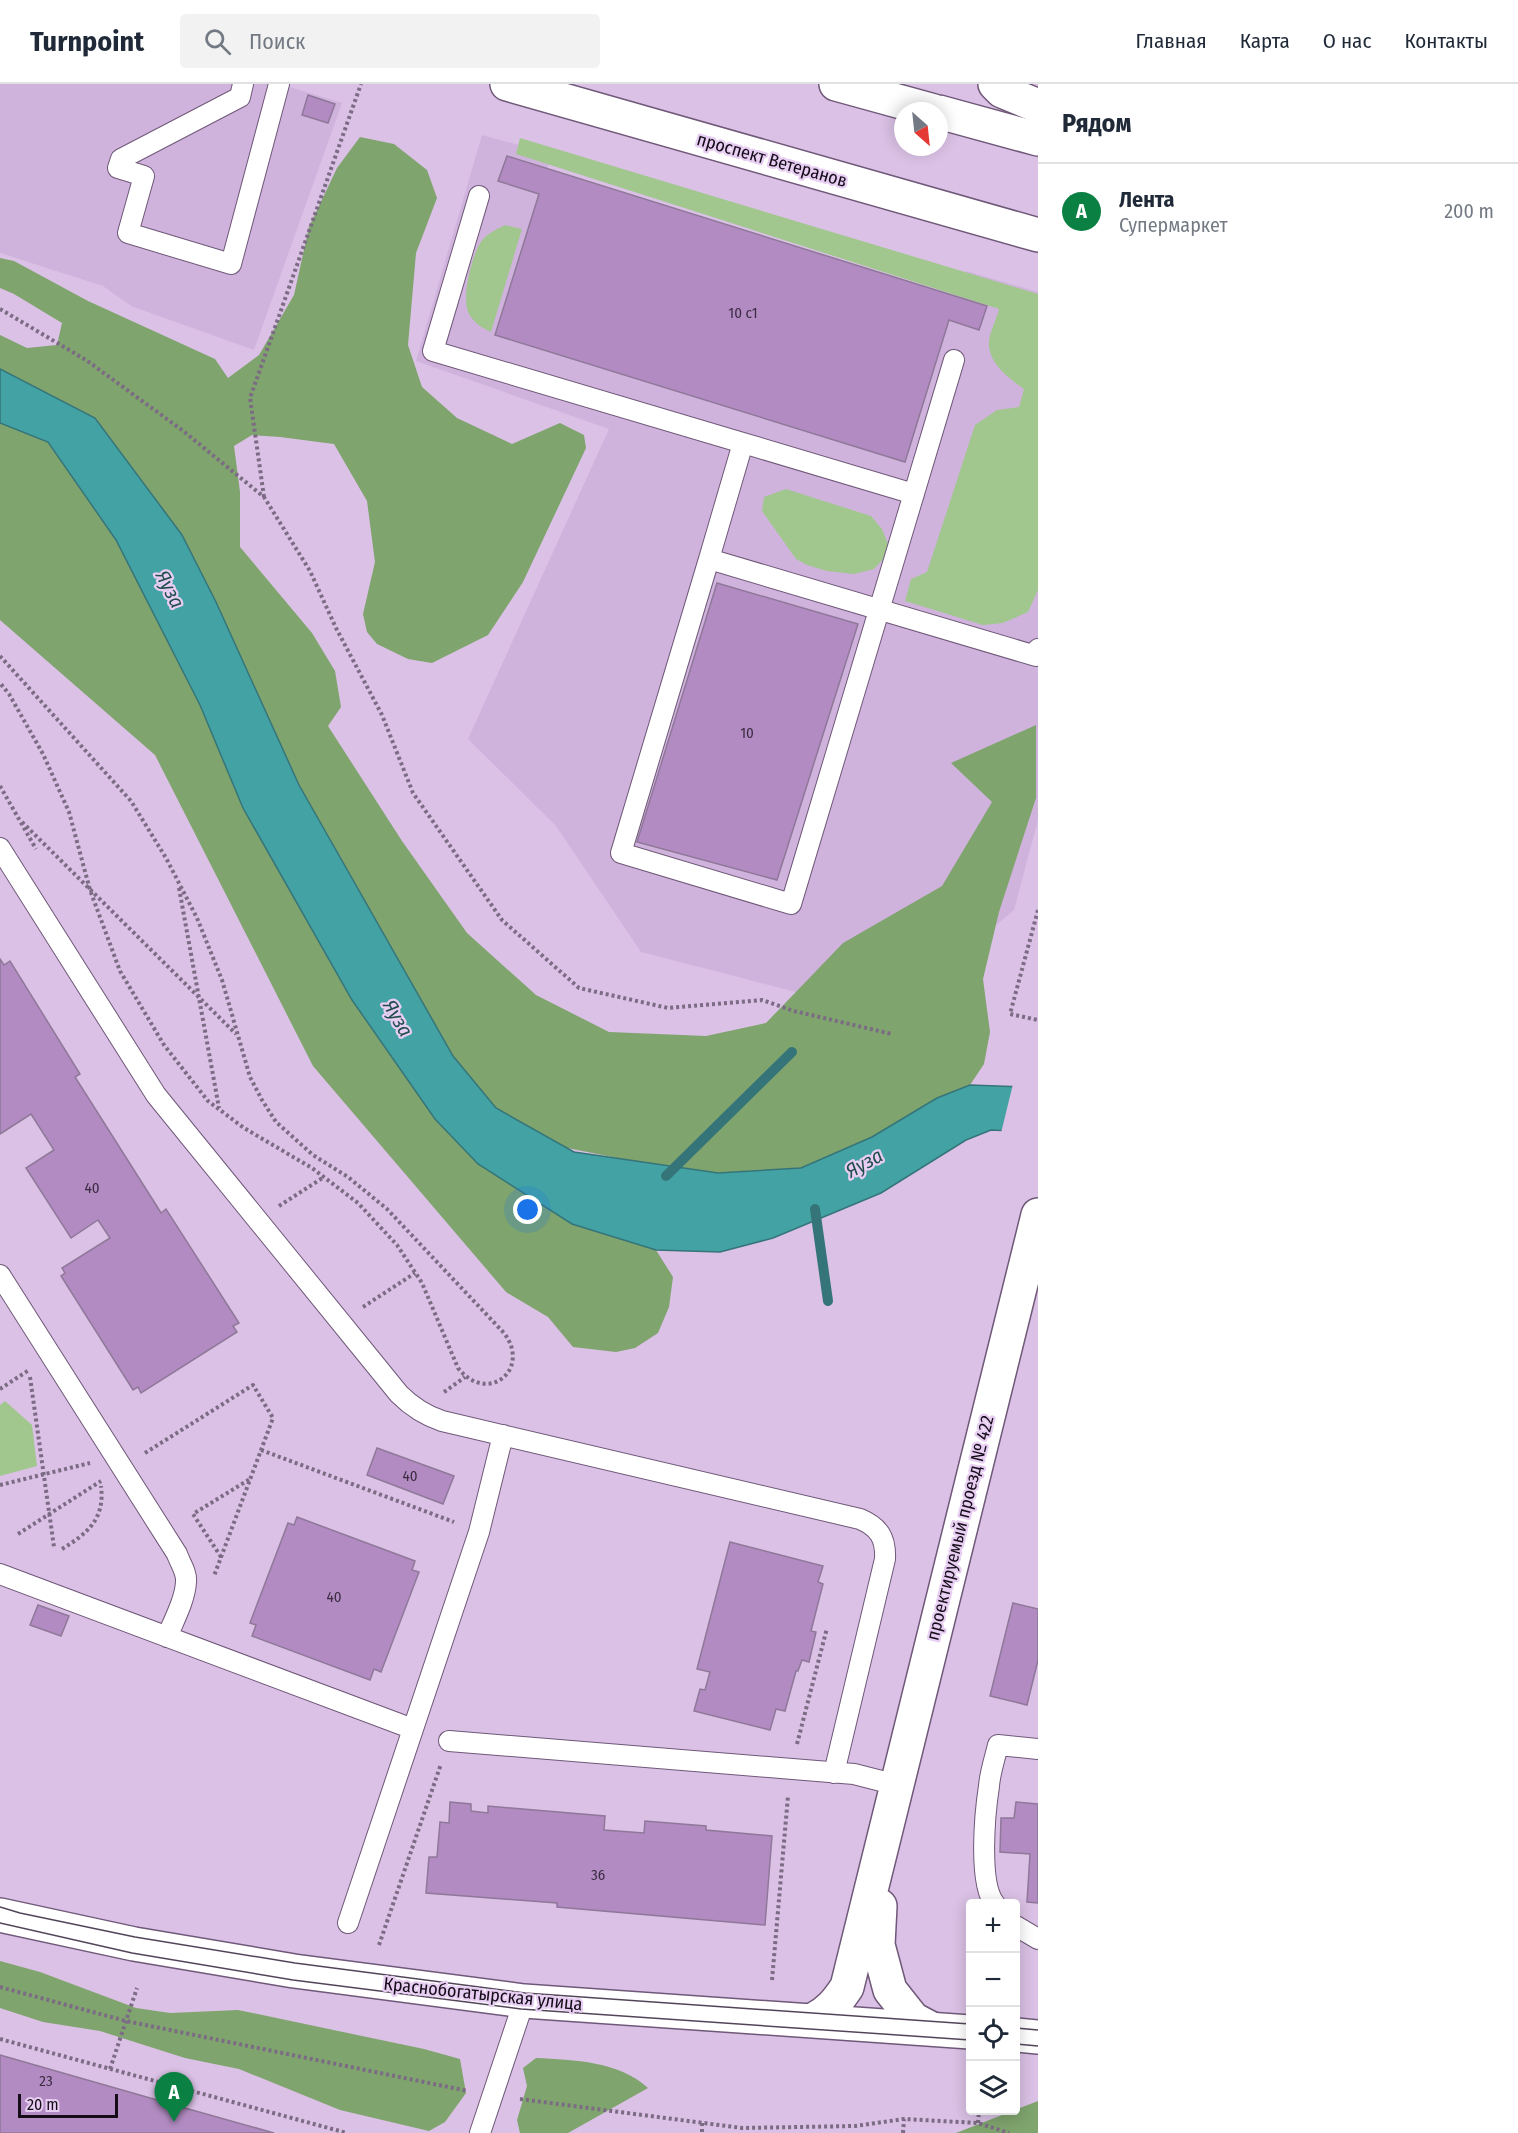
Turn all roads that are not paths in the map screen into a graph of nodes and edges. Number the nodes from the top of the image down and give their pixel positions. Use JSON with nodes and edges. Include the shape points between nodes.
{"nodes":[{"id":1,"x":243,"y":84,"type":"edge"},
{"id":2,"x":279,"y":84,"type":"edge"},
{"id":3,"x":507,"y":84,"type":"edge"},
{"id":4,"x":836,"y":84,"type":"edge"},
{"id":5,"x":995,"y":84,"type":"edge"},
{"id":6,"x":901,"y":102,"type":"edge"},
{"id":7,"x":1038,"y":106,"type":"edge"},
{"id":8,"x":948,"y":114,"type":"edge"},
{"id":9,"x":1038,"y":139,"type":"edge"},
{"id":10,"x":479,"y":196,"type":"dead end"},
{"id":11,"x":1038,"y":235,"type":"edge"},
{"id":12,"x":954,"y":360,"type":"dead end"},
{"id":13,"x":743,"y":443,"type":"junction"},
{"id":14,"x":914,"y":494,"type":"junction"},
{"id":15,"x":709,"y":559,"type":"junction"},
{"id":16,"x":879,"y":610,"type":"junction"},
{"id":17,"x":1038,"y":649,"type":"edge"},
{"id":18,"x":0,"y":849,"type":"edge"},
{"id":19,"x":1038,"y":1215,"type":"edge"},
{"id":20,"x":0,"y":1275,"type":"edge"},
{"id":21,"x":503,"y":1435,"type":"junction"},
{"id":22,"x":0,"y":1574,"type":"edge"},
{"id":23,"x":167,"y":1637,"type":"junction"},
{"id":24,"x":413,"y":1729,"type":"junction"},
{"id":25,"x":449,"y":1741,"type":"road end"},
{"id":26,"x":1038,"y":1749,"type":"edge"},
{"id":27,"x":834,"y":1773,"type":"junction"},
{"id":28,"x":897,"y":1785,"type":"junction"},
{"id":29,"x":882,"y":1842,"type":"junction"},
{"id":30,"x":991,"y":1899,"type":"edge"},
{"id":31,"x":0,"y":1915,"type":"edge"},
{"id":32,"x":348,"y":1923,"type":"dead end"},
{"id":33,"x":1020,"y":1928,"type":"edge"},
{"id":34,"x":1038,"y":1939,"type":"edge"},
{"id":35,"x":524,"y":2001,"type":"junction"},
{"id":36,"x":813,"y":2020,"type":"junction"},
{"id":37,"x":930,"y":2028,"type":"junction"},
{"id":38,"x":966,"y":2032,"type":"edge"},
{"id":39,"x":1020,"y":2036,"type":"edge"},
{"id":40,"x":1038,"y":2037,"type":"edge"},
{"id":41,"x":480,"y":2133,"type":"edge"}],
"edges":[{"from":1,"to":2,"type":"lane","via":[[240,97],[120,159],[118,168],[144,176],[128,233],[231,264]]},
{"from":3,"to":11,"type":"main road","name":"проспект Ветеранов"},
{"from":4,"to":6,"type":"main road"},
{"from":5,"to":7,"type":"main road","via":[[1002,91]]},
{"from":8,"to":9,"type":"main road"},
{"from":10,"to":13,"type":"lane","via":[[433,351]]},
{"from":12,"to":14,"type":"lane"},
{"from":13,"to":14,"type":"lane"},
{"from":13,"to":15,"type":"lane"},
{"from":14,"to":16,"type":"lane"},
{"from":15,"to":16,"type":"lane"},
{"from":15,"to":16,"type":"lane","via":[[621,854],[791,904]]},
{"from":16,"to":17,"type":"lane","via":[[1036,656]]},
{"from":18,"to":21,"type":"lane","via":[[156,1095],[399,1394],[425,1415]]},
{"from":19,"to":28,"type":"main road","name":"проектируемый проезд № 422"},
{"from":20,"to":23,"type":"lane","via":[[177,1554],[186,1581]]},
{"from":21,"to":24,"type":"lane","via":[[479,1532]]},
{"from":21,"to":27,"type":"lane","via":[[860,1518],[872,1524],[886,1546],[885,1559]]},
{"from":22,"to":23,"type":"lane"},
{"from":23,"to":24,"type":"lane"},
{"from":24,"to":32,"type":"lane"},
{"from":25,"to":27,"type":"lane"},
{"from":26,"to":30,"type":"lane","via":[[998,1745],[989,1784],[984,1857]]},
{"from":27,"to":28,"type":"lane"},
{"from":28,"to":29,"type":"main road","name":"проектируемый проезд № 422"},
{"from":29,"to":36,"type":"main road","name":"проектируемый проезд № 422","via":[[847,1987],[827,2013]]},
{"from":29,"to":37,"type":"main road","name":"проектируемый проезд № 422","via":[[878,1945],[890,1990],[913,2019]]},
{"from":31,"to":35,"type":"main road","name":"Краснобогатырская улица","via":[[134,1944],[294,1971]]},
{"from":33,"to":34,"type":"lane"},
{"from":35,"to":36,"type":"main road","name":"Краснобогатырская улица"},
{"from":35,"to":41,"type":"lane"},
{"from":36,"to":37,"type":"main road","name":"Краснобогатырская улица"},
{"from":37,"to":38,"type":"main road","name":"Краснобогатырская улица"},
{"from":39,"to":40,"type":"main road"}]}
